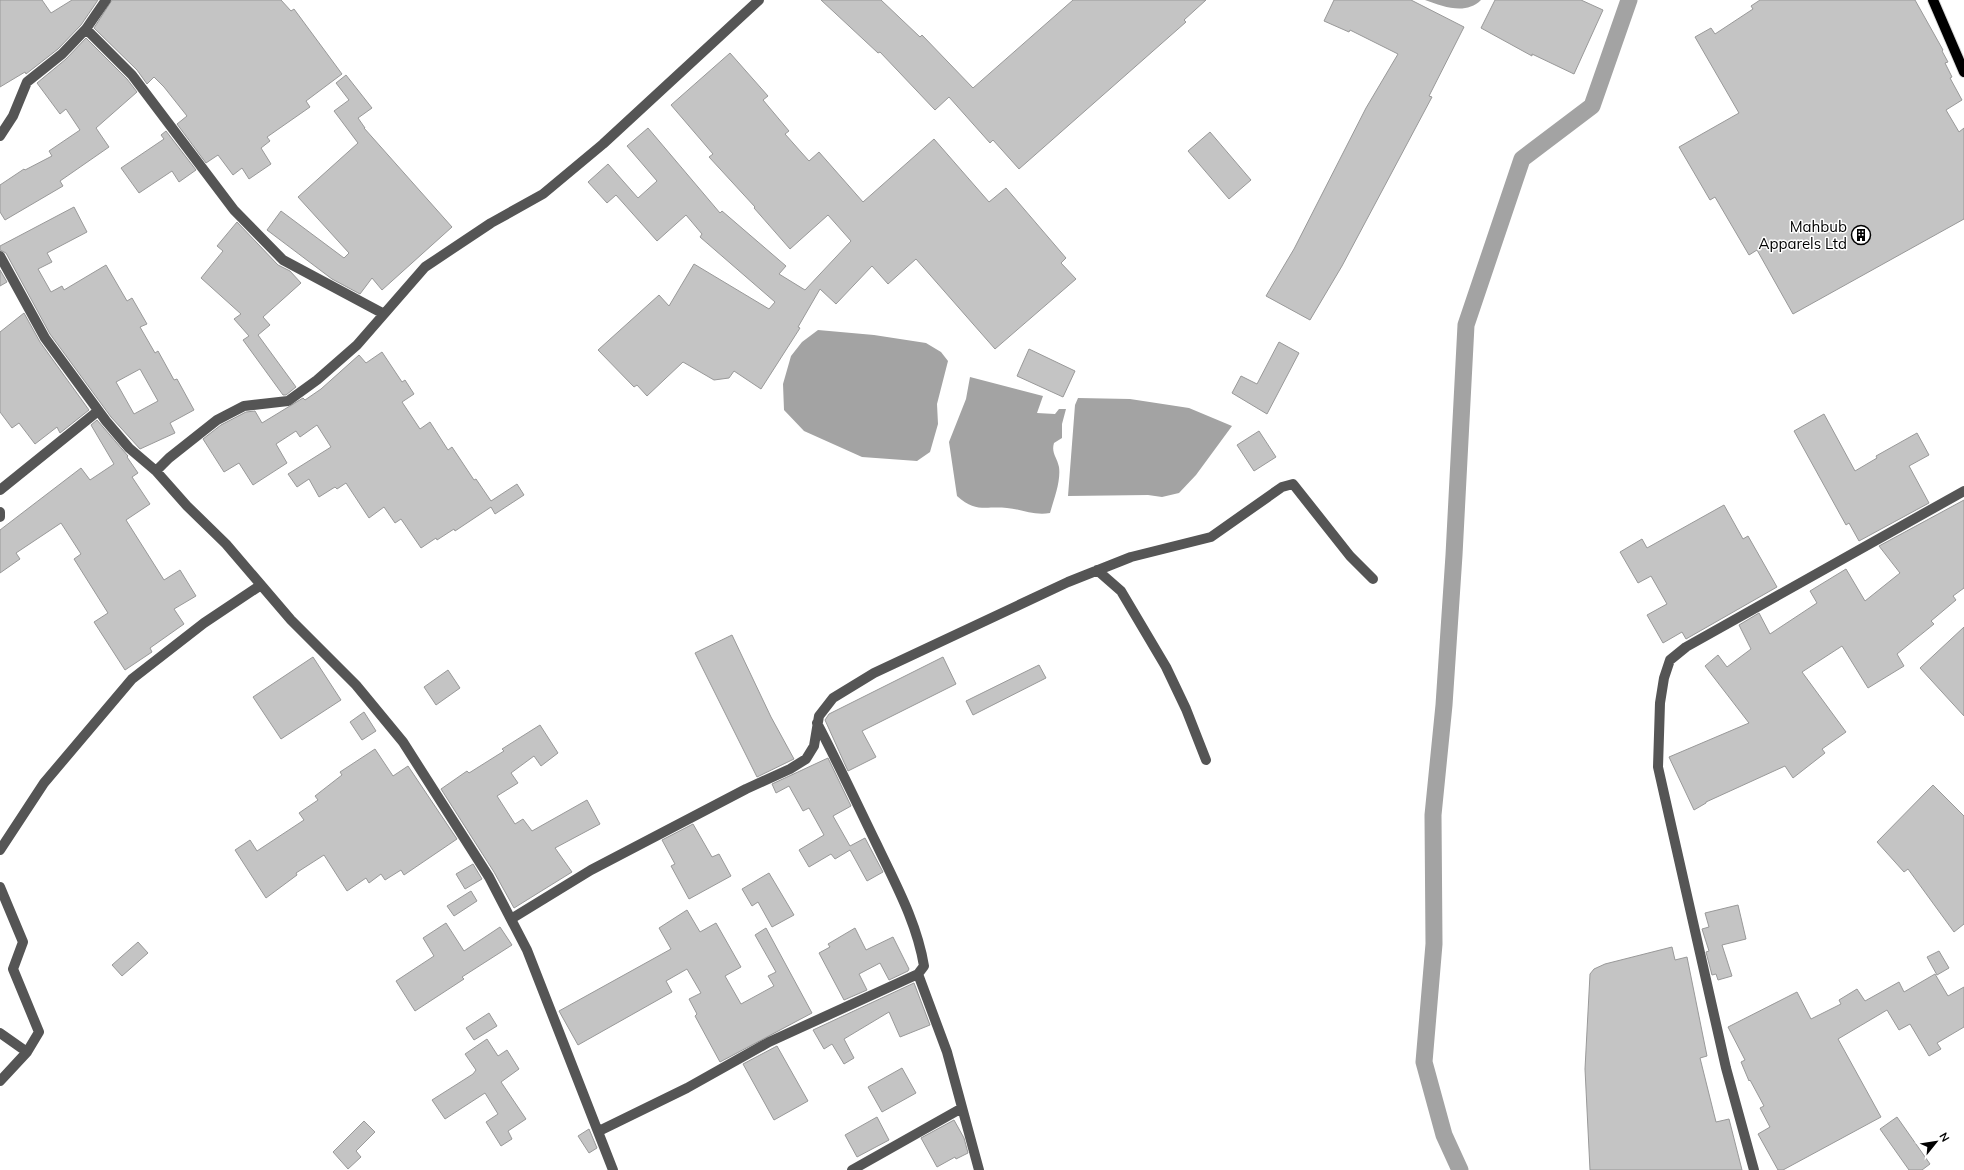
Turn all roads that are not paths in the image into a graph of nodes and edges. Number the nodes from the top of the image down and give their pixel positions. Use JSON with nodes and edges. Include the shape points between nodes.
{"nodes":[{"id":1,"x":106,"y":0,"type":"edge"},
{"id":2,"x":759,"y":0,"type":"edge"},
{"id":3,"x":1934,"y":0,"type":"edge"},
{"id":4,"x":86,"y":29,"type":"junction"},
{"id":5,"x":1964,"y":72,"type":"edge"},
{"id":6,"x":0,"y":136,"type":"edge"},
{"id":7,"x":0,"y":256,"type":"edge"},
{"id":8,"x":384,"y":314,"type":"junction"},
{"id":9,"x":98,"y":411,"type":"junction"},
{"id":10,"x":156,"y":471,"type":"junction"},
{"id":11,"x":0,"y":490,"type":"edge"},
{"id":12,"x":1964,"y":491,"type":"edge"},
{"id":13,"x":0,"y":512,"type":"edge"},
{"id":14,"x":0,"y":517,"type":"edge"},
{"id":15,"x":1097,"y":570,"type":"junction"},
{"id":16,"x":1373,"y":579,"type":"dead end"},
{"id":17,"x":260,"y":585,"type":"junction"},
{"id":18,"x":817,"y":723,"type":"junction"},
{"id":19,"x":1206,"y":760,"type":"dead end"},
{"id":20,"x":0,"y":850,"type":"edge"},
{"id":21,"x":0,"y":887,"type":"edge"},
{"id":22,"x":511,"y":919,"type":"junction"},
{"id":23,"x":918,"y":974,"type":"junction"},
{"id":24,"x":0,"y":1034,"type":"edge"},
{"id":25,"x":27,"y":1052,"type":"junction"},
{"id":26,"x":0,"y":1081,"type":"edge"},
{"id":27,"x":962,"y":1108,"type":"junction"},
{"id":28,"x":599,"y":1131,"type":"junction"},
{"id":29,"x":613,"y":1170,"type":"edge"},
{"id":30,"x":852,"y":1170,"type":"edge"},
{"id":31,"x":979,"y":1170,"type":"edge"},
{"id":32,"x":1754,"y":1170,"type":"edge"}],
"edges":[{"from":1,"to":4,"type":"street"},
{"from":2,"to":8,"type":"street","via":[[603,144],[544,194],[491,223],[425,267]]},
{"from":3,"to":5,"type":"main road"},
{"from":4,"to":6,"type":"street","via":[[62,54],[27,82],[13,116]]},
{"from":4,"to":8,"type":"street","via":[[132,76],[234,210],[283,260]]},
{"from":7,"to":9,"type":"street","via":[[45,338]]},
{"from":8,"to":10,"type":"street","via":[[356,345],[317,380],[288,401],[244,406],[217,420]]},
{"from":9,"to":10,"type":"street","via":[[129,448]]},
{"from":9,"to":11,"type":"street"},
{"from":10,"to":17,"type":"street","via":[[226,544]]},
{"from":12,"to":32,"type":"street","via":[[1686,647],[1670,660],[1664,678],[1660,703],[1658,767],[1726,1068]]},
{"from":13,"to":14,"type":"street"},
{"from":15,"to":16,"type":"street","via":[[1131,557],[1212,537],[1282,487],[1293,484],[1345,550]]},
{"from":15,"to":18,"type":"street","via":[[874,673],[833,698],[819,716]]},
{"from":15,"to":19,"type":"street","via":[[1122,591],[1166,667],[1186,708]]},
{"from":17,"to":20,"type":"street","via":[[204,623],[132,679],[44,783]]},
{"from":17,"to":22,"type":"street","via":[[356,685],[403,742],[489,876]]},
{"from":18,"to":22,"type":"street","via":[[814,746],[806,759],[591,870]]},
{"from":18,"to":23,"type":"street","via":[[850,786],[907,908],[920,945],[924,966]]},
{"from":21,"to":25,"type":"street","via":[[23,942],[13,969],[39,1032]]},
{"from":22,"to":28,"type":"street","via":[[527,950]]},
{"from":23,"to":27,"type":"street","via":[[947,1052]]},
{"from":23,"to":28,"type":"street","via":[[769,1042],[687,1088]]},
{"from":24,"to":25,"type":"street"},
{"from":25,"to":26,"type":"street"},
{"from":27,"to":30,"type":"street"},
{"from":27,"to":31,"type":"street"},
{"from":28,"to":29,"type":"street"}]}
